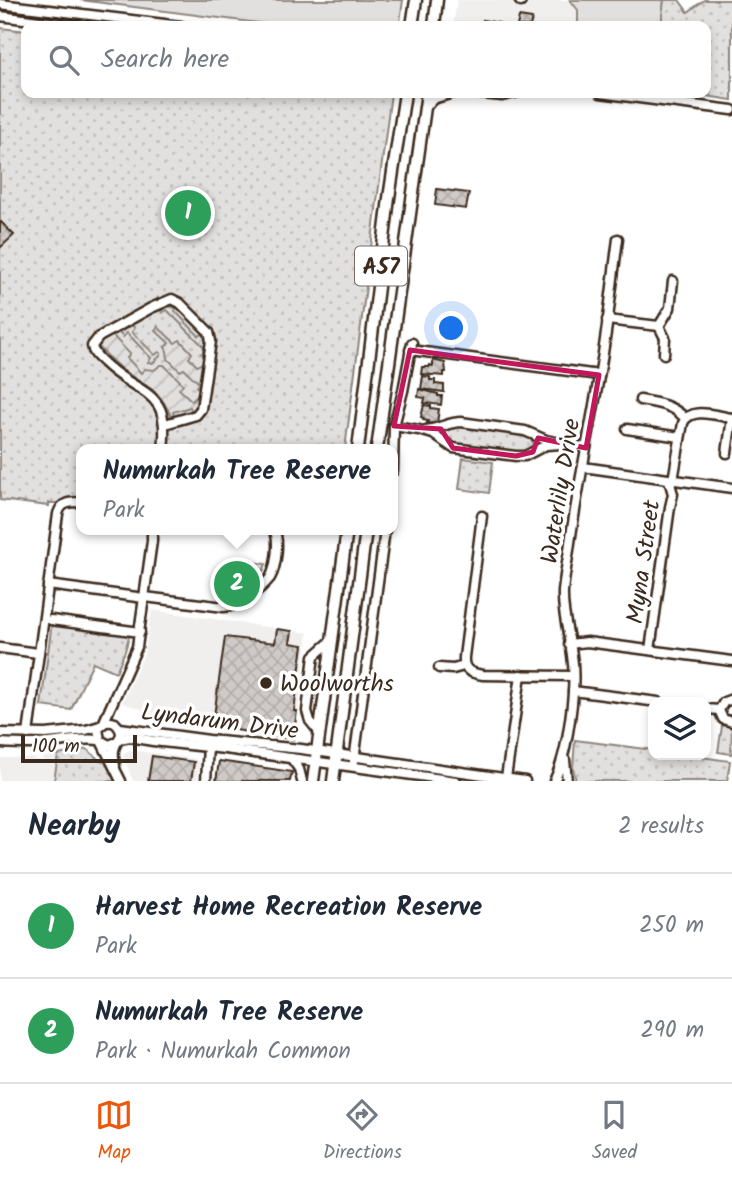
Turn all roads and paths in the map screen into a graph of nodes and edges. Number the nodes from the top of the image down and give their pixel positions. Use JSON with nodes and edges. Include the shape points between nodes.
{"nodes":[{"id":1,"x":416,"y":0,"type":"edge"},
{"id":2,"x":437,"y":0,"type":"edge"},
{"id":3,"x":0,"y":4,"type":"edge"},
{"id":4,"x":0,"y":16,"type":"edge"},
{"id":5,"x":39,"y":21,"type":"edge"},
{"id":6,"x":140,"y":21,"type":"edge"},
{"id":7,"x":412,"y":21,"type":"edge"},
{"id":8,"x":435,"y":21,"type":"edge"},
{"id":9,"x":404,"y":98,"type":"edge"},
{"id":10,"x":426,"y":98,"type":"edge"},
{"id":11,"x":436,"y":98,"type":"edge"},
{"id":12,"x":639,"y":98,"type":"edge"},
{"id":13,"x":425,"y":108,"type":"junction"},
{"id":14,"x":732,"y":110,"type":"edge"},
{"id":15,"x":618,"y":239,"type":"dead end"},
{"id":16,"x":673,"y":281,"type":"dead end"},
{"id":17,"x":607,"y":320,"type":"junction"},
{"id":18,"x":659,"y":326,"type":"junction"},
{"id":19,"x":664,"y":354,"type":"dead end"},
{"id":20,"x":599,"y":374,"type":"junction"},
{"id":21,"x":640,"y":400,"type":"dead end"},
{"id":22,"x":685,"y":418,"type":"junction"},
{"id":23,"x":732,"y":418,"type":"edge"},
{"id":24,"x":165,"y":424,"type":"junction"},
{"id":25,"x":449,"y":424,"type":"junction"},
{"id":26,"x":394,"y":426,"type":"junction"},
{"id":27,"x":627,"y":429,"type":"dead end"},
{"id":28,"x":419,"y":430,"type":"junction"},
{"id":29,"x":534,"y":435,"type":"junction"},
{"id":30,"x":680,"y":437,"type":"junction"},
{"id":31,"x":446,"y":442,"type":"junction"},
{"id":32,"x":163,"y":444,"type":"edge"},
{"id":33,"x":359,"y":444,"type":"edge"},
{"id":34,"x":378,"y":444,"type":"edge"},
{"id":35,"x":394,"y":444,"type":"edge"},
{"id":36,"x":561,"y":444,"type":"junction"},
{"id":37,"x":586,"y":448,"type":"junction"},
{"id":38,"x":533,"y":452,"type":"junction"},
{"id":39,"x":727,"y":453,"type":"dead end"},
{"id":40,"x":583,"y":467,"type":"junction"},
{"id":41,"x":671,"y":480,"type":"junction"},
{"id":42,"x":732,"y":488,"type":"edge"},
{"id":43,"x":76,"y":502,"type":"edge"},
{"id":44,"x":482,"y":516,"type":"dead end"},
{"id":45,"x":153,"y":535,"type":"edge"},
{"id":46,"x":276,"y":535,"type":"edge"},
{"id":47,"x":346,"y":535,"type":"edge"},
{"id":48,"x":365,"y":535,"type":"edge"},
{"id":49,"x":384,"y":535,"type":"edge"},
{"id":50,"x":48,"y":585,"type":"junction"},
{"id":51,"x":144,"y":597,"type":"junction"},
{"id":52,"x":51,"y":620,"type":"dead end"},
{"id":53,"x":140,"y":632,"type":"junction"},
{"id":54,"x":569,"y":644,"type":"junction"},
{"id":55,"x":0,"y":648,"type":"edge"},
{"id":56,"x":650,"y":650,"type":"junction"},
{"id":57,"x":38,"y":653,"type":"junction"},
{"id":58,"x":732,"y":661,"type":"edge"},
{"id":59,"x":464,"y":666,"type":"junction"},
{"id":60,"x":439,"y":668,"type":"dead end"},
{"id":61,"x":521,"y":675,"type":"junction"},
{"id":62,"x":573,"y":676,"type":"junction"},
{"id":63,"x":573,"y":691,"type":"junction"},
{"id":64,"x":732,"y":699,"type":"edge"},
{"id":65,"x":648,"y":701,"type":"edge"},
{"id":66,"x":113,"y":703,"type":"junction"},
{"id":67,"x":711,"y":709,"type":"edge"},
{"id":68,"x":719,"y":710,"type":"junction"},
{"id":69,"x":732,"y":722,"type":"edge"},
{"id":70,"x":101,"y":725,"type":"junction"},
{"id":71,"x":119,"y":727,"type":"junction"},
{"id":72,"x":0,"y":733,"type":"edge"},
{"id":73,"x":28,"y":734,"type":"junction"},
{"id":74,"x":100,"y":741,"type":"junction"},
{"id":75,"x":118,"y":741,"type":"junction"},
{"id":76,"x":0,"y":743,"type":"edge"},
{"id":77,"x":211,"y":744,"type":"junction"},
{"id":78,"x":565,"y":750,"type":"junction"},
{"id":79,"x":316,"y":757,"type":"junction"},
{"id":80,"x":291,"y":758,"type":"junction"},
{"id":81,"x":335,"y":760,"type":"junction"},
{"id":82,"x":354,"y":763,"type":"junction"},
{"id":83,"x":116,"y":768,"type":"junction"},
{"id":84,"x":313,"y":777,"type":"edge"},
{"id":85,"x":464,"y":777,"type":"edge"},
{"id":86,"x":506,"y":778,"type":"junction"},
{"id":87,"x":121,"y":781,"type":"edge"},
{"id":88,"x":206,"y":781,"type":"edge"},
{"id":89,"x":302,"y":781,"type":"edge"},
{"id":90,"x":333,"y":781,"type":"edge"},
{"id":91,"x":456,"y":781,"type":"edge"},
{"id":92,"x":525,"y":781,"type":"edge"},
{"id":93,"x":553,"y":781,"type":"edge"},
{"id":94,"x":566,"y":781,"type":"edge"}],
"edges":[{"from":1,"to":7,"type":"main road"},
{"from":2,"to":8,"type":"main road"},
{"from":3,"to":6,"type":"street"},
{"from":4,"to":5,"type":"street"},
{"from":9,"to":33,"type":"main road","number":"A57"},
{"from":10,"to":13,"type":"main road"},
{"from":11,"to":13,"type":"street"},
{"from":12,"to":14,"type":"street"},
{"from":13,"to":34,"type":"main road"},
{"from":15,"to":17,"type":"street","name":"Waterlily Drive"},
{"from":16,"to":18,"type":"street","via":[[670,309]]},
{"from":17,"to":18,"type":"street"},
{"from":17,"to":20,"type":"street","name":"Waterlily Drive"},
{"from":18,"to":19,"type":"street","via":[[665,338]]},
{"from":20,"to":26,"type":"street","via":[[411,346]]},
{"from":20,"to":37,"type":"street","name":"Waterlily Drive"},
{"from":21,"to":22,"type":"street","via":[[664,404]]},
{"from":22,"to":23,"type":"street","via":[[697,413]]},
{"from":22,"to":30,"type":"street","name":"Myna Street"},
{"from":23,"to":39,"type":"street"},
{"from":24,"to":24,"type":"street","via":[[153,399],[114,373],[93,353],[92,346],[99,337],[172,299],[209,332],[211,341],[201,409],[196,415]]},
{"from":24,"to":32,"type":"street"},
{"from":25,"to":28,"type":"street"},
{"from":25,"to":29,"type":"street","via":[[461,422]]},
{"from":25,"to":31,"type":"street","via":[[443,436]]},
{"from":26,"to":28,"type":"street"},
{"from":26,"to":35,"type":"street"},
{"from":27,"to":30,"type":"street"},
{"from":28,"to":31,"type":"street"},
{"from":29,"to":36,"type":"street"},
{"from":29,"to":38,"type":"street"},
{"from":30,"to":41,"type":"street","name":"Myna Street"},
{"from":31,"to":38,"type":"street","via":[[453,448],[516,456]]},
{"from":36,"to":37,"type":"street"},
{"from":36,"to":38,"type":"street"},
{"from":37,"to":40,"type":"street","name":"Waterlily Drive"},
{"from":40,"to":41,"type":"street"},
{"from":40,"to":54,"type":"street","name":"Waterlily Drive","via":[[563,592]]},
{"from":41,"to":42,"type":"street"},
{"from":41,"to":56,"type":"street","name":"Myna Street","via":[[673,494]]},
{"from":43,"to":50,"type":"street","via":[[59,510]]},
{"from":44,"to":59,"type":"street"},
{"from":45,"to":51,"type":"street"},
{"from":46,"to":51,"type":"street","via":[[270,577],[236,605]]},
{"from":47,"to":79,"type":"main road"},
{"from":48,"to":81,"type":"main road"},
{"from":49,"to":82,"type":"street"},
{"from":50,"to":51,"type":"street"},
{"from":50,"to":57,"type":"street"},
{"from":51,"to":53,"type":"street"},
{"from":52,"to":53,"type":"street"},
{"from":53,"to":66,"type":"street"},
{"from":54,"to":56,"type":"street"},
{"from":54,"to":62,"type":"street","name":"Waterlily Drive"},
{"from":55,"to":57,"type":"street"},
{"from":56,"to":58,"type":"street"},
{"from":57,"to":73,"type":"street"},
{"from":59,"to":60,"type":"street"},
{"from":59,"to":61,"type":"street","via":[[475,674]]},
{"from":61,"to":62,"type":"street"},
{"from":61,"to":86,"type":"street"},
{"from":62,"to":63,"type":"street","name":"Waterlily Drive"},
{"from":63,"to":65,"type":"street"},
{"from":63,"to":78,"type":"street","name":"Waterlily Drive"},
{"from":64,"to":68,"type":"street"},
{"from":66,"to":70,"type":"street"},
{"from":66,"to":71,"type":"street"},
{"from":67,"to":68,"type":"street"},
{"from":68,"to":69,"type":"street","via":[[723,719]]},
{"from":70,"to":71,"type":"street","via":[[111,722]]},
{"from":70,"to":73,"type":"street"},
{"from":70,"to":74,"type":"street"},
{"from":71,"to":75,"type":"street"},
{"from":71,"to":77,"type":"street","name":"Lyndarum Drive"},
{"from":72,"to":73,"type":"street"},
{"from":74,"to":75,"type":"street","via":[[109,745]]},
{"from":74,"to":76,"type":"street"},
{"from":74,"to":83,"type":"street"},
{"from":75,"to":77,"type":"street","name":"Lyndarum Drive","via":[[130,737]]},
{"from":75,"to":83,"type":"street","via":[[113,755]]},
{"from":77,"to":79,"type":"street","name":"Lyndarum Drive"},
{"from":77,"to":80,"type":"street","name":"Lyndarum Drive"},
{"from":77,"to":88,"type":"street"},
{"from":78,"to":93,"type":"street","name":"Waterlily Drive"},
{"from":78,"to":94,"type":"street","name":"Waterlily Drive"},
{"from":79,"to":80,"type":"street","name":"Lyndarum Drive"},
{"from":79,"to":81,"type":"street"},
{"from":79,"to":84,"type":"main road"},
{"from":80,"to":89,"type":"street"},
{"from":81,"to":82,"type":"street"},
{"from":81,"to":90,"type":"main road"},
{"from":82,"to":85,"type":"street"},
{"from":82,"to":91,"type":"street"},
{"from":83,"to":87,"type":"street"},
{"from":85,"to":86,"type":"street"},
{"from":86,"to":92,"type":"street"},
{"from":93,"to":94,"type":"street"}]}
